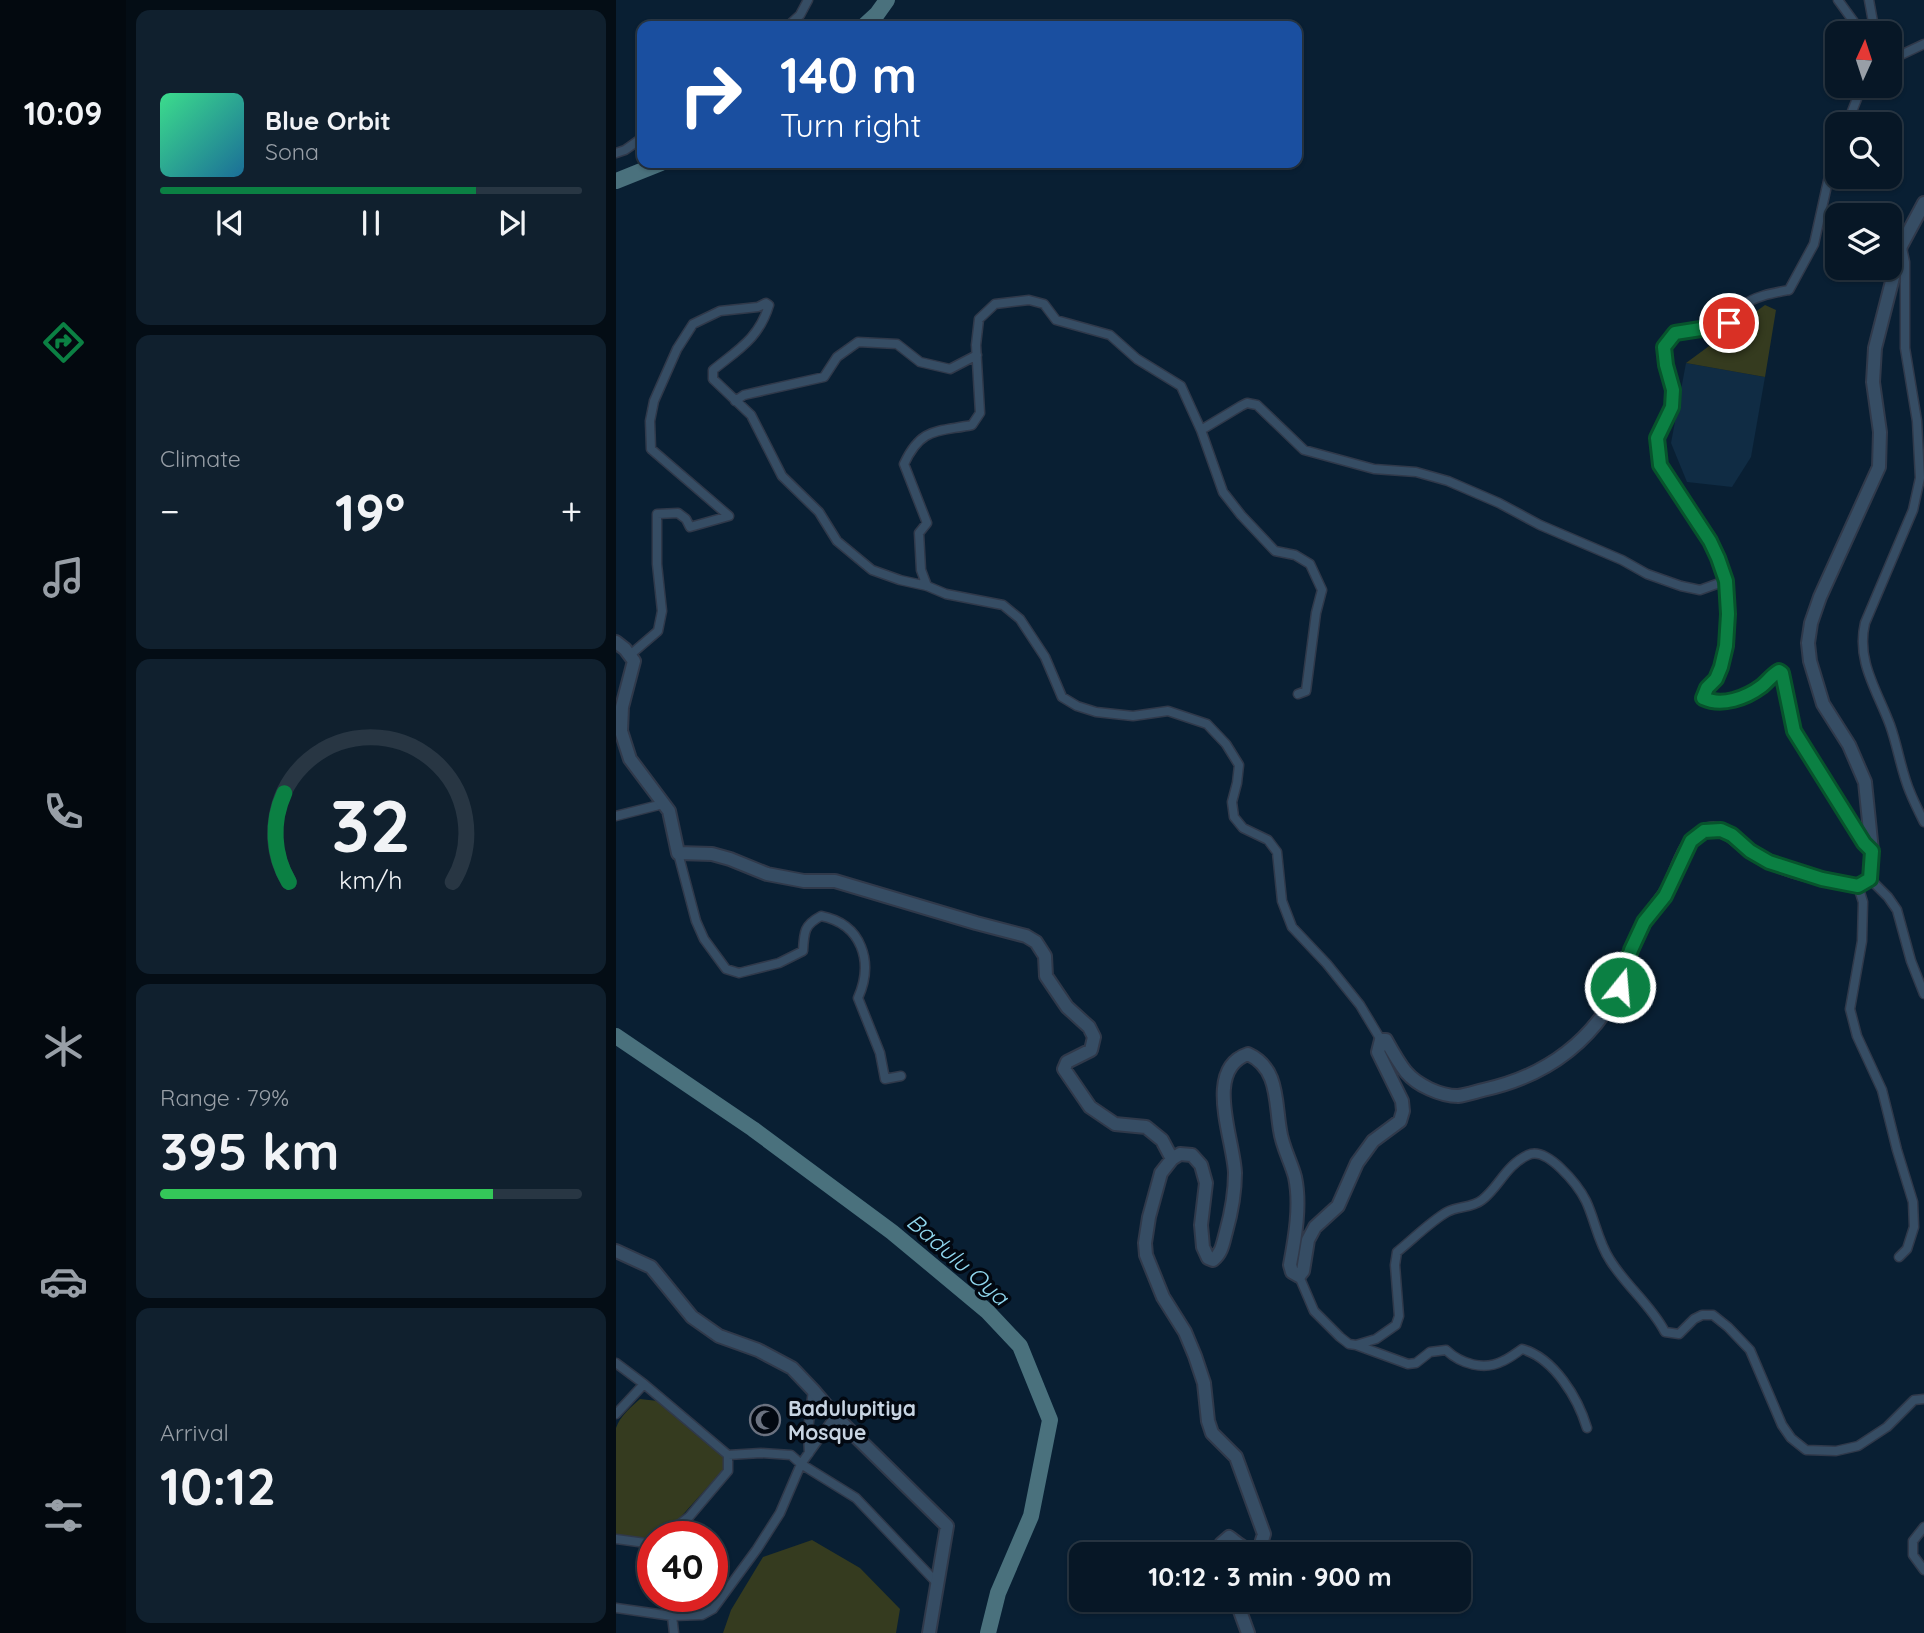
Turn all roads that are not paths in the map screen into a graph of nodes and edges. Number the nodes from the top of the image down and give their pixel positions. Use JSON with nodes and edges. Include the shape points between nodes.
{"nodes":[{"id":1,"x":808,"y":0,"type":"edge"},
{"id":2,"x":1838,"y":0,"type":"edge"},
{"id":3,"x":1869,"y":0,"type":"edge"},
{"id":4,"x":793,"y":21,"type":"edge"},
{"id":5,"x":1853,"y":21,"type":"edge"},
{"id":6,"x":1873,"y":21,"type":"edge"},
{"id":7,"x":1924,"y":44,"type":"edge"},
{"id":8,"x":1902,"y":54,"type":"edge"},
{"id":9,"x":637,"y":142,"type":"edge"},
{"id":10,"x":616,"y":153,"type":"edge"},
{"id":11,"x":1826,"y":189,"type":"edge"},
{"id":12,"x":1924,"y":203,"type":"edge"},
{"id":13,"x":1902,"y":244,"type":"edge"},
{"id":14,"x":1902,"y":250,"type":"edge"},
{"id":15,"x":1892,"y":280,"type":"edge"},
{"id":16,"x":977,"y":355,"type":"junction"},
{"id":17,"x":735,"y":401,"type":"junction"},
{"id":18,"x":1200,"y":430,"type":"junction"},
{"id":19,"x":1726,"y":581,"type":"junction"},
{"id":20,"x":927,"y":586,"type":"junction"},
{"id":21,"x":616,"y":642,"type":"edge"},
{"id":22,"x":629,"y":655,"type":"junction"},
{"id":23,"x":1298,"y":694,"type":"dead end"},
{"id":24,"x":663,"y":804,"type":"junction"},
{"id":25,"x":616,"y":816,"type":"edge"},
{"id":26,"x":1924,"y":822,"type":"edge"},
{"id":27,"x":1872,"y":851,"type":"junction"},
{"id":28,"x":678,"y":853,"type":"junction"},
{"id":29,"x":1864,"y":882,"type":"junction"},
{"id":30,"x":1924,"y":994,"type":"edge"},
{"id":31,"x":1381,"y":1040,"type":"junction"},
{"id":32,"x":901,"y":1076,"type":"dead end"},
{"id":33,"x":1172,"y":1159,"type":"junction"},
{"id":34,"x":616,"y":1251,"type":"edge"},
{"id":35,"x":1899,"y":1257,"type":"dead end"},
{"id":36,"x":1299,"y":1276,"type":"junction"},
{"id":37,"x":1356,"y":1345,"type":"junction"},
{"id":38,"x":616,"y":1363,"type":"edge"},
{"id":39,"x":644,"y":1384,"type":"junction"},
{"id":40,"x":813,"y":1390,"type":"junction"},
{"id":41,"x":1924,"y":1399,"type":"edge"},
{"id":42,"x":616,"y":1414,"type":"edge"},
{"id":43,"x":835,"y":1416,"type":"junction"},
{"id":44,"x":1587,"y":1428,"type":"dead end"},
{"id":45,"x":809,"y":1453,"type":"junction"},
{"id":46,"x":728,"y":1455,"type":"junction"},
{"id":47,"x":801,"y":1464,"type":"junction"},
{"id":48,"x":684,"y":1521,"type":"edge"},
{"id":49,"x":1924,"y":1527,"type":"edge"},
{"id":50,"x":616,"y":1539,"type":"edge"},
{"id":51,"x":637,"y":1542,"type":"edge"},
{"id":52,"x":1262,"y":1542,"type":"edge"},
{"id":53,"x":1924,"y":1570,"type":"edge"},
{"id":54,"x":937,"y":1583,"type":"junction"},
{"id":55,"x":616,"y":1608,"type":"edge"},
{"id":56,"x":1240,"y":1612,"type":"edge"},
{"id":57,"x":672,"y":1616,"type":"junction"},
{"id":58,"x":674,"y":1633,"type":"edge"},
{"id":59,"x":929,"y":1633,"type":"edge"},
{"id":60,"x":1248,"y":1633,"type":"edge"}],
"edges":[{"from":1,"to":4,"type":"street"},
{"from":2,"to":5,"type":"street"},
{"from":3,"to":6,"type":"street"},
{"from":7,"to":8,"type":"street"},
{"from":9,"to":10,"type":"street"},
{"from":11,"to":19,"type":"street","via":[[1814,244],[1788,290],[1754,299],[1729,323],[1675,333],[1664,347],[1673,390],[1672,407],[1657,438],[1660,465],[1710,541]]},
{"from":12,"to":13,"type":"street"},
{"from":14,"to":26,"type":"street","via":[[1905,348],[1917,421],[1920,478],[1913,510],[1861,637],[1870,678]]},
{"from":15,"to":27,"type":"street","via":[[1875,348],[1879,467],[1820,597],[1808,643],[1823,704],[1865,782]]},
{"from":16,"to":17,"type":"street","via":[[950,369],[920,362],[897,344],[858,342],[837,357],[824,377]]},
{"from":16,"to":18,"type":"street","via":[[979,319],[995,304],[1029,300],[1044,304],[1056,320],[1110,335],[1137,359],[1181,386]]},
{"from":16,"to":20,"type":"street","via":[[981,413],[972,425],[927,434],[912,446],[904,464],[927,523],[919,533],[921,570]]},
{"from":17,"to":20,"type":"street","via":[[751,415],[782,476],[819,512],[837,541],[872,570]]},
{"from":17,"to":22,"type":"street","via":[[713,379],[713,370],[752,338],[764,321],[766,303],[720,311],[693,324],[654,401],[651,449],[729,516],[690,527],[678,513],[657,513],[662,611],[658,631]]},
{"from":18,"to":19,"type":"street","via":[[1247,403],[1257,405],[1304,450],[1374,470],[1416,472],[1448,481],[1681,586],[1700,590]]},
{"from":18,"to":23,"type":"street","via":[[1223,492],[1275,551],[1310,564],[1322,590],[1306,691]]},
{"from":19,"to":27,"type":"street","via":[[1726,646],[1716,679],[1703,698],[1730,702],[1782,673],[1794,731]]},
{"from":20,"to":31,"type":"street","via":[[1003,605],[1020,619],[1045,657],[1062,697],[1077,706],[1133,716],[1168,711],[1207,724],[1239,765],[1234,817],[1243,828],[1268,840],[1277,852],[1282,901],[1292,928],[1360,1005]]},
{"from":21,"to":22,"type":"street"},
{"from":22,"to":24,"type":"street","via":[[634,661],[621,731],[630,759]]},
{"from":24,"to":25,"type":"street"},
{"from":24,"to":28,"type":"street","via":[[669,811]]},
{"from":27,"to":29,"type":"street"},
{"from":28,"to":32,"type":"street","via":[[696,921],[726,969],[739,973],[779,963],[803,951],[810,922],[821,916],[853,931],[866,959],[858,998],[885,1079]]},
{"from":28,"to":33,"type":"street","via":[[712,854],[767,874],[804,881],[835,881],[1036,942],[1045,956],[1046,976],[1094,1037],[1090,1050],[1067,1062],[1064,1069],[1090,1107],[1115,1124],[1146,1127]]},
{"from":29,"to":30,"type":"street","via":[[1888,897],[1897,910]]},
{"from":29,"to":31,"type":"street","via":[[1822,879],[1769,862],[1721,830],[1704,831],[1691,841],[1665,896],[1644,922],[1620,987],[1600,1020],[1548,1067],[1500,1087],[1446,1095],[1407,1073],[1386,1040]]},
{"from":29,"to":35,"type":"street","via":[[1862,941],[1850,1009],[1882,1090],[1913,1202],[1914,1227],[1907,1249]]},
{"from":31,"to":36,"type":"street","via":[[1378,1052],[1402,1101],[1400,1121],[1373,1141],[1357,1163],[1338,1206],[1315,1227]]},
{"from":33,"to":36,"type":"street","via":[[1192,1155],[1201,1165],[1206,1183],[1203,1247],[1213,1260],[1220,1255],[1229,1220],[1235,1172],[1225,1115],[1226,1077],[1239,1057],[1257,1058],[1275,1084],[1280,1133],[1295,1179],[1297,1205],[1290,1265]]},
{"from":33,"to":52,"type":"street","via":[[1161,1173],[1149,1217],[1146,1255],[1195,1356],[1212,1433],[1236,1457],[1264,1534]]},
{"from":34,"to":40,"type":"street","via":[[651,1267],[692,1317],[719,1336],[792,1368]]},
{"from":36,"to":37,"type":"street","via":[[1314,1311],[1340,1337]]},
{"from":37,"to":41,"type":"street","via":[[1377,1339],[1396,1325],[1397,1252],[1448,1212],[1482,1200],[1511,1167],[1534,1153],[1551,1159],[1575,1185],[1610,1261],[1665,1332],[1679,1334],[1694,1319],[1713,1315],[1750,1350],[1782,1425],[1806,1450],[1858,1446],[1887,1427],[1914,1400]]},
{"from":37,"to":44,"type":"street","via":[[1408,1364],[1430,1352],[1446,1350],[1456,1359],[1478,1366],[1502,1363],[1522,1349],[1532,1352],[1571,1391]]},
{"from":38,"to":39,"type":"street"},
{"from":39,"to":42,"type":"street"},
{"from":39,"to":46,"type":"street"},
{"from":40,"to":43,"type":"street"},
{"from":40,"to":45,"type":"street"},
{"from":43,"to":45,"type":"street"},
{"from":43,"to":54,"type":"street","via":[[947,1526]]},
{"from":45,"to":47,"type":"street"},
{"from":46,"to":47,"type":"street","via":[[791,1455]]},
{"from":46,"to":48,"type":"street","via":[[728,1471]]},
{"from":47,"to":54,"type":"street","via":[[856,1498]]},
{"from":47,"to":57,"type":"street","via":[[780,1513],[713,1609],[702,1615]]},
{"from":49,"to":53,"type":"street","via":[[1913,1541],[1913,1555]]},
{"from":50,"to":51,"type":"street"},
{"from":54,"to":59,"type":"street"},
{"from":55,"to":57,"type":"street"},
{"from":56,"to":60,"type":"street"},
{"from":57,"to":58,"type":"street"}]}
